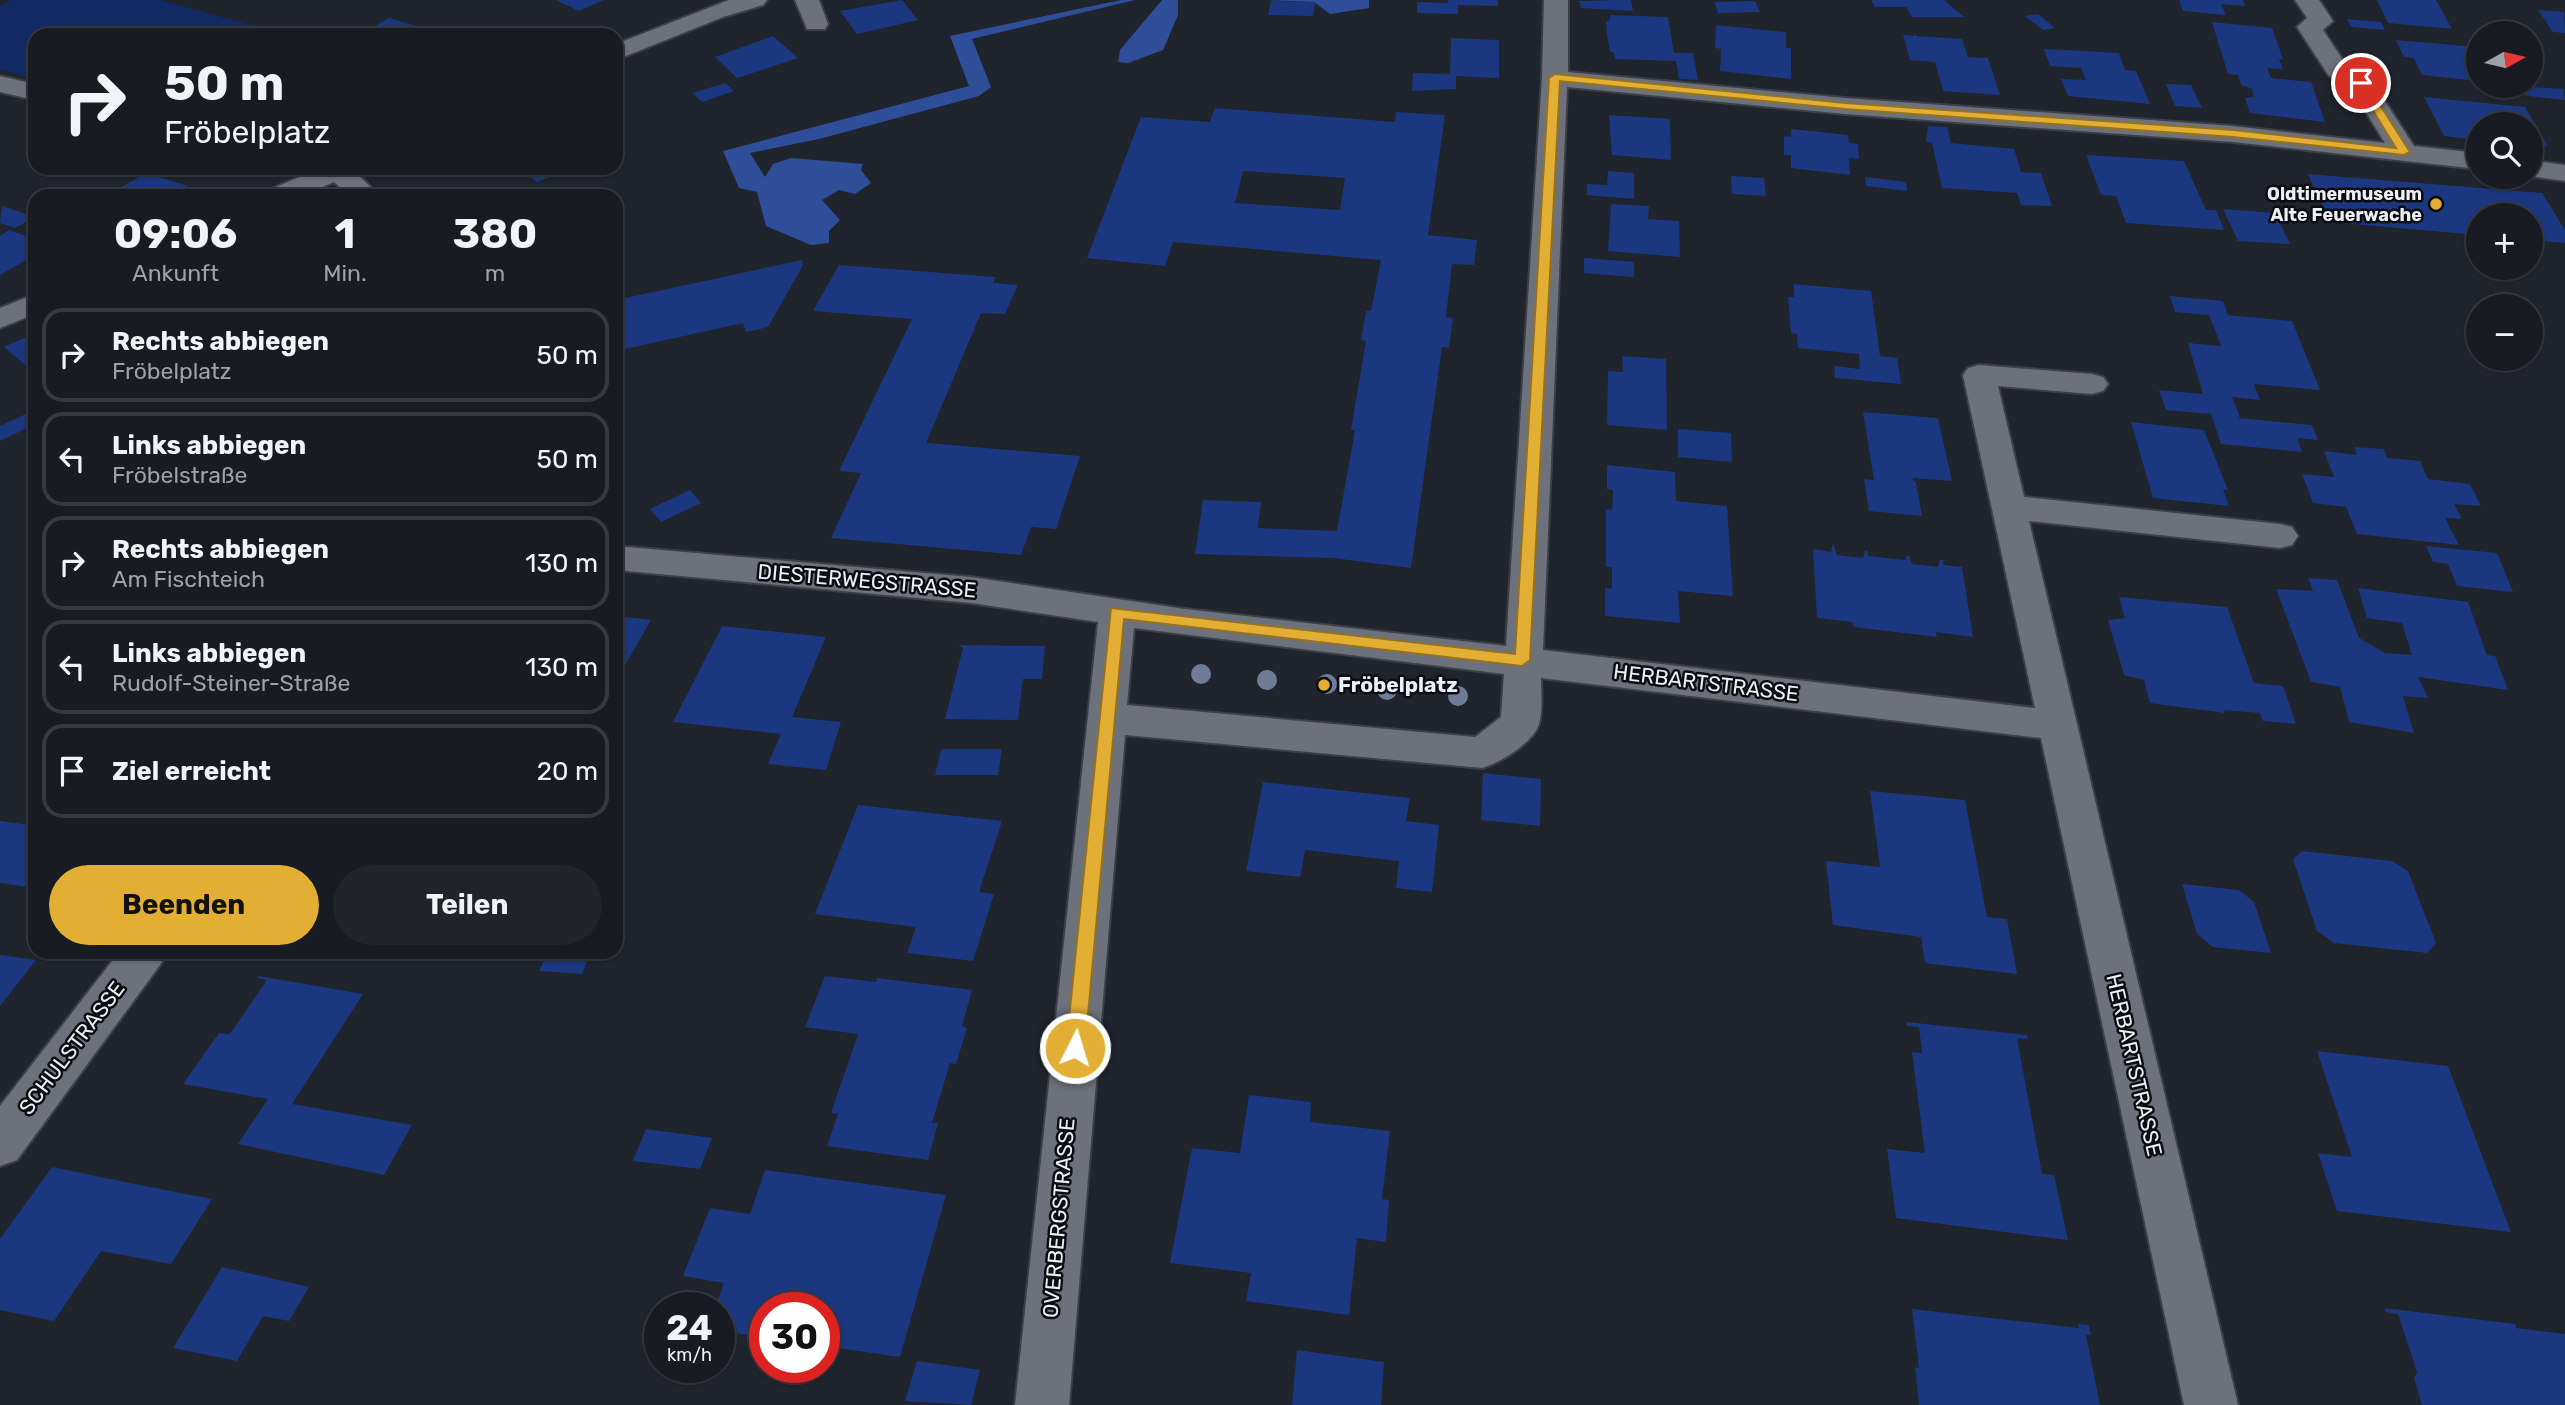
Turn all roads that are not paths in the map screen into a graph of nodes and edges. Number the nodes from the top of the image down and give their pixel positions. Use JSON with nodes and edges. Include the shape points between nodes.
{"nodes":[{"id":1,"x":755,"y":0,"type":"edge"},
{"id":2,"x":807,"y":0,"type":"edge"},
{"id":3,"x":1556,"y":0,"type":"edge"},
{"id":4,"x":2307,"y":0,"type":"edge"},
{"id":5,"x":816,"y":24,"type":"dead end"},
{"id":6,"x":623,"y":50,"type":"edge"},
{"id":7,"x":1555,"y":78,"type":"junction"},
{"id":8,"x":0,"y":84,"type":"edge"},
{"id":9,"x":28,"y":90,"type":"edge"},
{"id":10,"x":2404,"y":152,"type":"junction"},
{"id":11,"x":2466,"y":160,"type":"edge"},
{"id":12,"x":2543,"y":170,"type":"edge"},
{"id":13,"x":2565,"y":173,"type":"edge"},
{"id":14,"x":325,"y":175,"type":"edge"},
{"id":15,"x":344,"y":175,"type":"edge"},
{"id":16,"x":294,"y":189,"type":"edge"},
{"id":17,"x":359,"y":189,"type":"edge"},
{"id":18,"x":28,"y":306,"type":"edge"},
{"id":19,"x":0,"y":319,"type":"edge"},
{"id":20,"x":2092,"y":384,"type":"dead end"},
{"id":21,"x":2008,"y":506,"type":"junction"},
{"id":22,"x":2280,"y":536,"type":"dead end"},
{"id":23,"x":623,"y":559,"type":"edge"},
{"id":24,"x":1117,"y":612,"type":"junction"},
{"id":25,"x":1522,"y":660,"type":"junction"},
{"id":26,"x":1106,"y":718,"type":"junction"},
{"id":27,"x":2056,"y":725,"type":"junction"},
{"id":28,"x":140,"y":959,"type":"edge"},
{"id":29,"x":0,"y":1144,"type":"edge"},
{"id":30,"x":1042,"y":1405,"type":"edge"},
{"id":31,"x":2211,"y":1405,"type":"edge"}],
"edges":[{"from":1,"to":6,"type":"street"},
{"from":2,"to":5,"type":"street"},
{"from":3,"to":7,"type":"street"},
{"from":4,"to":10,"type":"street","via":[[2321,21],[2308,27],[2338,71],[2361,83]]},
{"from":7,"to":10,"type":"street"},
{"from":7,"to":25,"type":"street"},
{"from":8,"to":9,"type":"street"},
{"from":10,"to":11,"type":"street"},
{"from":12,"to":13,"type":"street"},
{"from":14,"to":16,"type":"street"},
{"from":15,"to":17,"type":"street"},
{"from":18,"to":19,"type":"street"},
{"from":20,"to":21,"type":"street","name":"HERBARTSTRASSE","via":[[1979,375]]},
{"from":21,"to":22,"type":"street"},
{"from":21,"to":27,"type":"street","name":"HERBARTSTRASSE"},
{"from":23,"to":24,"type":"street","name":"DIESTERWEGSTRASSE","via":[[971,590]]},
{"from":24,"to":25,"type":"street"},
{"from":24,"to":26,"type":"street","name":"OVERBERGSTRASSE"},
{"from":25,"to":26,"type":"street","via":[[1520,723],[1482,753]]},
{"from":25,"to":27,"type":"street","name":"HERBARTSTRASSE"},
{"from":26,"to":30,"type":"street","name":"OVERBERGSTRASSE"},
{"from":27,"to":31,"type":"street","name":"HERBARTSTRASSE"},
{"from":28,"to":29,"type":"street","name":"SCHULSTRASSE"}]}
